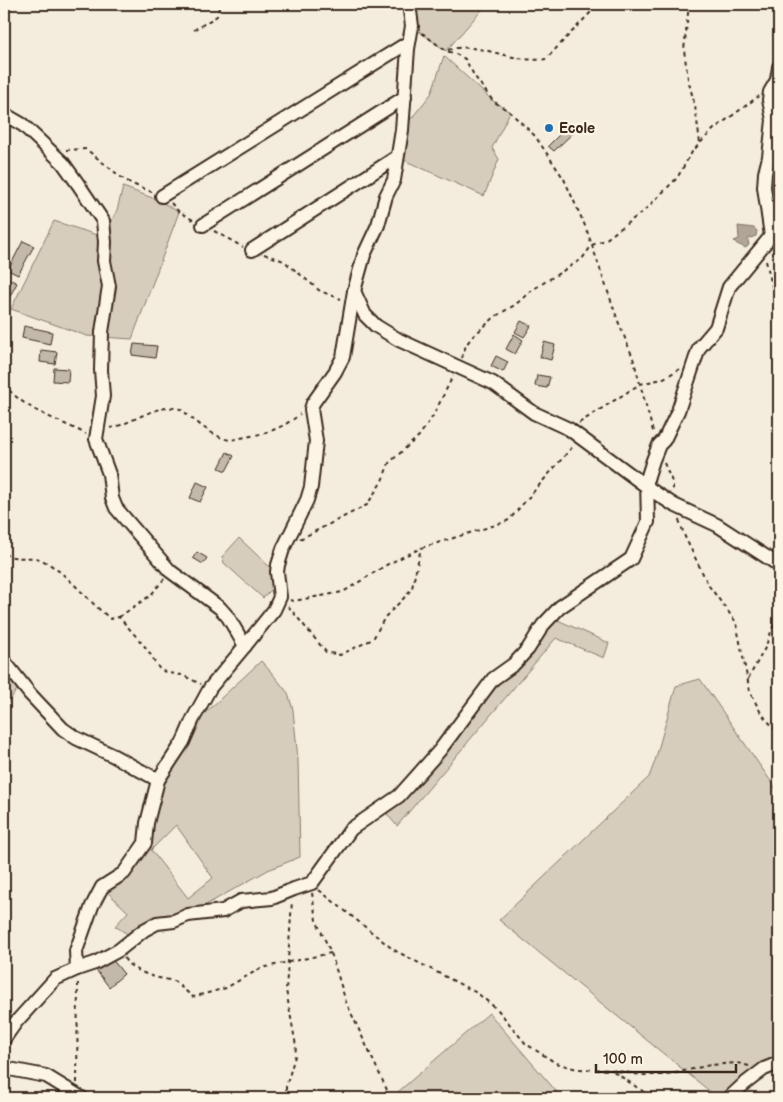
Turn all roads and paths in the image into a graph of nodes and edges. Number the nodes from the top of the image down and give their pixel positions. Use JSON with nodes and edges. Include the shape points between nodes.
{"nodes":[{"id":1,"x":216,"y":4,"type":"edge"},
{"id":2,"x":409,"y":4,"type":"edge"},
{"id":3,"x":592,"y":4,"type":"edge"},
{"id":4,"x":689,"y":4,"type":"edge"},
{"id":5,"x":412,"y":26,"type":"junction"},
{"id":6,"x":194,"y":30,"type":"dead end"},
{"id":7,"x":409,"y":42,"type":"junction"},
{"id":8,"x":446,"y":51,"type":"junction"},
{"id":9,"x":779,"y":67,"type":"edge"},
{"id":10,"x":772,"y":89,"type":"junction"},
{"id":11,"x":405,"y":97,"type":"junction"},
{"id":12,"x":4,"y":114,"type":"edge"},
{"id":13,"x":700,"y":143,"type":"junction"},
{"id":14,"x":397,"y":157,"type":"junction"},
{"id":15,"x":162,"y":196,"type":"dead end"},
{"id":16,"x":203,"y":225,"type":"dead end"},
{"id":17,"x":592,"y":246,"type":"junction"},
{"id":18,"x":762,"y":246,"type":"junction"},
{"id":19,"x":252,"y":250,"type":"dead end"},
{"id":20,"x":354,"y":291,"type":"junction"},
{"id":21,"x":779,"y":300,"type":"edge"},
{"id":22,"x":458,"y":366,"type":"junction"},
{"id":23,"x":682,"y":368,"type":"dead end"},
{"id":24,"x":4,"y":384,"type":"edge"},
{"id":25,"x":640,"y":384,"type":"junction"},
{"id":26,"x":313,"y":403,"type":"junction"},
{"id":27,"x":569,"y":429,"type":"junction"},
{"id":28,"x":97,"y":434,"type":"junction"},
{"id":29,"x":580,"y":437,"type":"junction"},
{"id":30,"x":659,"y":445,"type":"junction"},
{"id":31,"x":647,"y":487,"type":"junction"},
{"id":32,"x":674,"y":505,"type":"junction"},
{"id":33,"x":421,"y":548,"type":"junction"},
{"id":34,"x":283,"y":549,"type":"junction"},
{"id":35,"x":4,"y":554,"type":"edge"},
{"id":36,"x":779,"y":565,"type":"edge"},
{"id":37,"x":170,"y":572,"type":"junction"},
{"id":38,"x":280,"y":597,"type":"junction"},
{"id":39,"x":779,"y":611,"type":"edge"},
{"id":40,"x":119,"y":617,"type":"junction"},
{"id":41,"x":245,"y":646,"type":"junction"},
{"id":42,"x":4,"y":661,"type":"edge"},
{"id":43,"x":748,"y":679,"type":"junction"},
{"id":44,"x":210,"y":688,"type":"junction"},
{"id":45,"x":779,"y":734,"type":"edge"},
{"id":46,"x":158,"y":780,"type":"junction"},
{"id":47,"x":312,"y":883,"type":"junction"},
{"id":48,"x":294,"y":889,"type":"junction"},
{"id":49,"x":119,"y":950,"type":"junction"},
{"id":50,"x":331,"y":953,"type":"junction"},
{"id":51,"x":288,"y":963,"type":"junction"},
{"id":52,"x":77,"y":969,"type":"junction"},
{"id":53,"x":4,"y":1039,"type":"edge"},
{"id":54,"x":779,"y":1064,"type":"edge"},
{"id":55,"x":4,"y":1068,"type":"edge"},
{"id":56,"x":764,"y":1069,"type":"junction"},
{"id":57,"x":612,"y":1070,"type":"junction"},
{"id":58,"x":387,"y":1090,"type":"dead end"},
{"id":59,"x":80,"y":1093,"type":"edge"},
{"id":60,"x":286,"y":1098,"type":"edge"},
{"id":61,"x":653,"y":1098,"type":"edge"},
{"id":62,"x":729,"y":1098,"type":"edge"}],
"edges":[{"from":1,"to":6,"type":"path","via":[[219,8],[217,16]]},
{"from":2,"to":5,"type":"street"},
{"from":3,"to":8,"type":"path","via":[[590,13],[546,58],[512,58],[471,48],[456,47]]},
{"from":4,"to":13,"type":"path","via":[[684,50]]},
{"from":5,"to":7,"type":"street"},
{"from":5,"to":8,"type":"path"},
{"from":7,"to":11,"type":"street"},
{"from":7,"to":15,"type":"street"},
{"from":8,"to":17,"type":"path","via":[[465,59],[493,101],[510,112],[544,147],[564,179]]},
{"from":9,"to":10,"type":"street"},
{"from":10,"to":13,"type":"path","via":[[714,129]]},
{"from":10,"to":18,"type":"street","via":[[769,100],[773,120],[764,187],[770,236]]},
{"from":11,"to":14,"type":"street"},
{"from":11,"to":16,"type":"street"},
{"from":12,"to":28,"type":"street","via":[[23,126],[62,163],[103,221],[104,261],[109,286],[102,332],[103,396]]},
{"from":13,"to":17,"type":"path","via":[[677,178],[645,210]]},
{"from":14,"to":19,"type":"street"},
{"from":14,"to":20,"type":"street","via":[[394,180],[364,255]]},
{"from":17,"to":22,"type":"path","via":[[582,259],[496,316],[472,338]]},
{"from":17,"to":25,"type":"path"},
{"from":18,"to":21,"type":"path","via":[[773,290]]},
{"from":18,"to":30,"type":"street","via":[[729,287],[716,328],[700,348],[684,397]]},
{"from":20,"to":22,"type":"street","via":[[365,315],[376,326]]},
{"from":20,"to":26,"type":"street","via":[[343,357]]},
{"from":22,"to":27,"type":"street","via":[[493,383],[534,413]]},
{"from":22,"to":34,"type":"path","via":[[433,416],[419,436],[389,463],[367,505]]},
{"from":23,"to":25,"type":"path","via":[[662,379]]},
{"from":24,"to":28,"type":"path","via":[[12,395],[59,423]]},
{"from":25,"to":27,"type":"path"},
{"from":25,"to":30,"type":"path"},
{"from":26,"to":28,"type":"path","via":[[274,431],[231,440],[224,439],[175,408],[148,412]]},
{"from":26,"to":34,"type":"street","via":[[316,441],[311,487]]},
{"from":27,"to":29,"type":"street"},
{"from":28,"to":37,"type":"street","via":[[116,508]]},
{"from":29,"to":31,"type":"street"},
{"from":29,"to":33,"type":"path","via":[[509,520]]},
{"from":30,"to":31,"type":"street"},
{"from":30,"to":32,"type":"path","via":[[662,461],[673,484]]},
{"from":31,"to":32,"type":"street"},
{"from":31,"to":47,"type":"street","via":[[648,522],[631,559],[560,607],[528,649],[493,679],[399,796],[351,829]]},
{"from":32,"to":36,"type":"street","via":[[717,525]]},
{"from":32,"to":43,"type":"path","via":[[685,537],[709,586],[736,622]]},
{"from":33,"to":38,"type":"path","via":[[343,592],[293,601]]},
{"from":33,"to":38,"type":"path","via":[[412,588],[385,617],[372,639],[340,655],[326,652]]},
{"from":34,"to":38,"type":"street","via":[[277,572]]},
{"from":35,"to":40,"type":"path","via":[[20,559],[39,558],[53,566],[111,620]]},
{"from":37,"to":40,"type":"path","via":[[151,596]]},
{"from":37,"to":41,"type":"street","via":[[220,608]]},
{"from":38,"to":41,"type":"street","via":[[274,610]]},
{"from":39,"to":43,"type":"path","via":[[765,648]]},
{"from":40,"to":44,"type":"path","via":[[147,649],[160,670],[182,675]]},
{"from":41,"to":44,"type":"street"},
{"from":42,"to":46,"type":"street","via":[[64,729]]},
{"from":43,"to":45,"type":"path","via":[[760,713]]},
{"from":44,"to":46,"type":"street","via":[[183,742]]},
{"from":46,"to":52,"type":"street","via":[[145,843],[124,873],[102,887],[76,951]]},
{"from":47,"to":48,"type":"street"},
{"from":47,"to":50,"type":"path","via":[[316,920]]},
{"from":47,"to":57,"type":"path","via":[[394,950],[477,993],[498,1010],[526,1044],[556,1063],[577,1069]]},
{"from":48,"to":49,"type":"street","via":[[272,898],[241,901],[224,911],[157,923]]},
{"from":48,"to":51,"type":"path"},
{"from":49,"to":51,"type":"path","via":[[128,964],[154,977],[174,981],[193,997],[226,988],[261,968]]},
{"from":49,"to":52,"type":"street"},
{"from":50,"to":51,"type":"path"},
{"from":50,"to":58,"type":"path","via":[[346,1002]]},
{"from":51,"to":60,"type":"path","via":[[286,990],[296,1046]]},
{"from":52,"to":53,"type":"street","via":[[54,979]]},
{"from":52,"to":59,"type":"path","via":[[80,990],[76,1074]]},
{"from":54,"to":56,"type":"street"},
{"from":55,"to":59,"type":"street","via":[[46,1076]]},
{"from":56,"to":57,"type":"path","via":[[737,1063],[710,1065],[667,1075]]},
{"from":56,"to":62,"type":"street"},
{"from":57,"to":61,"type":"path"}]}
